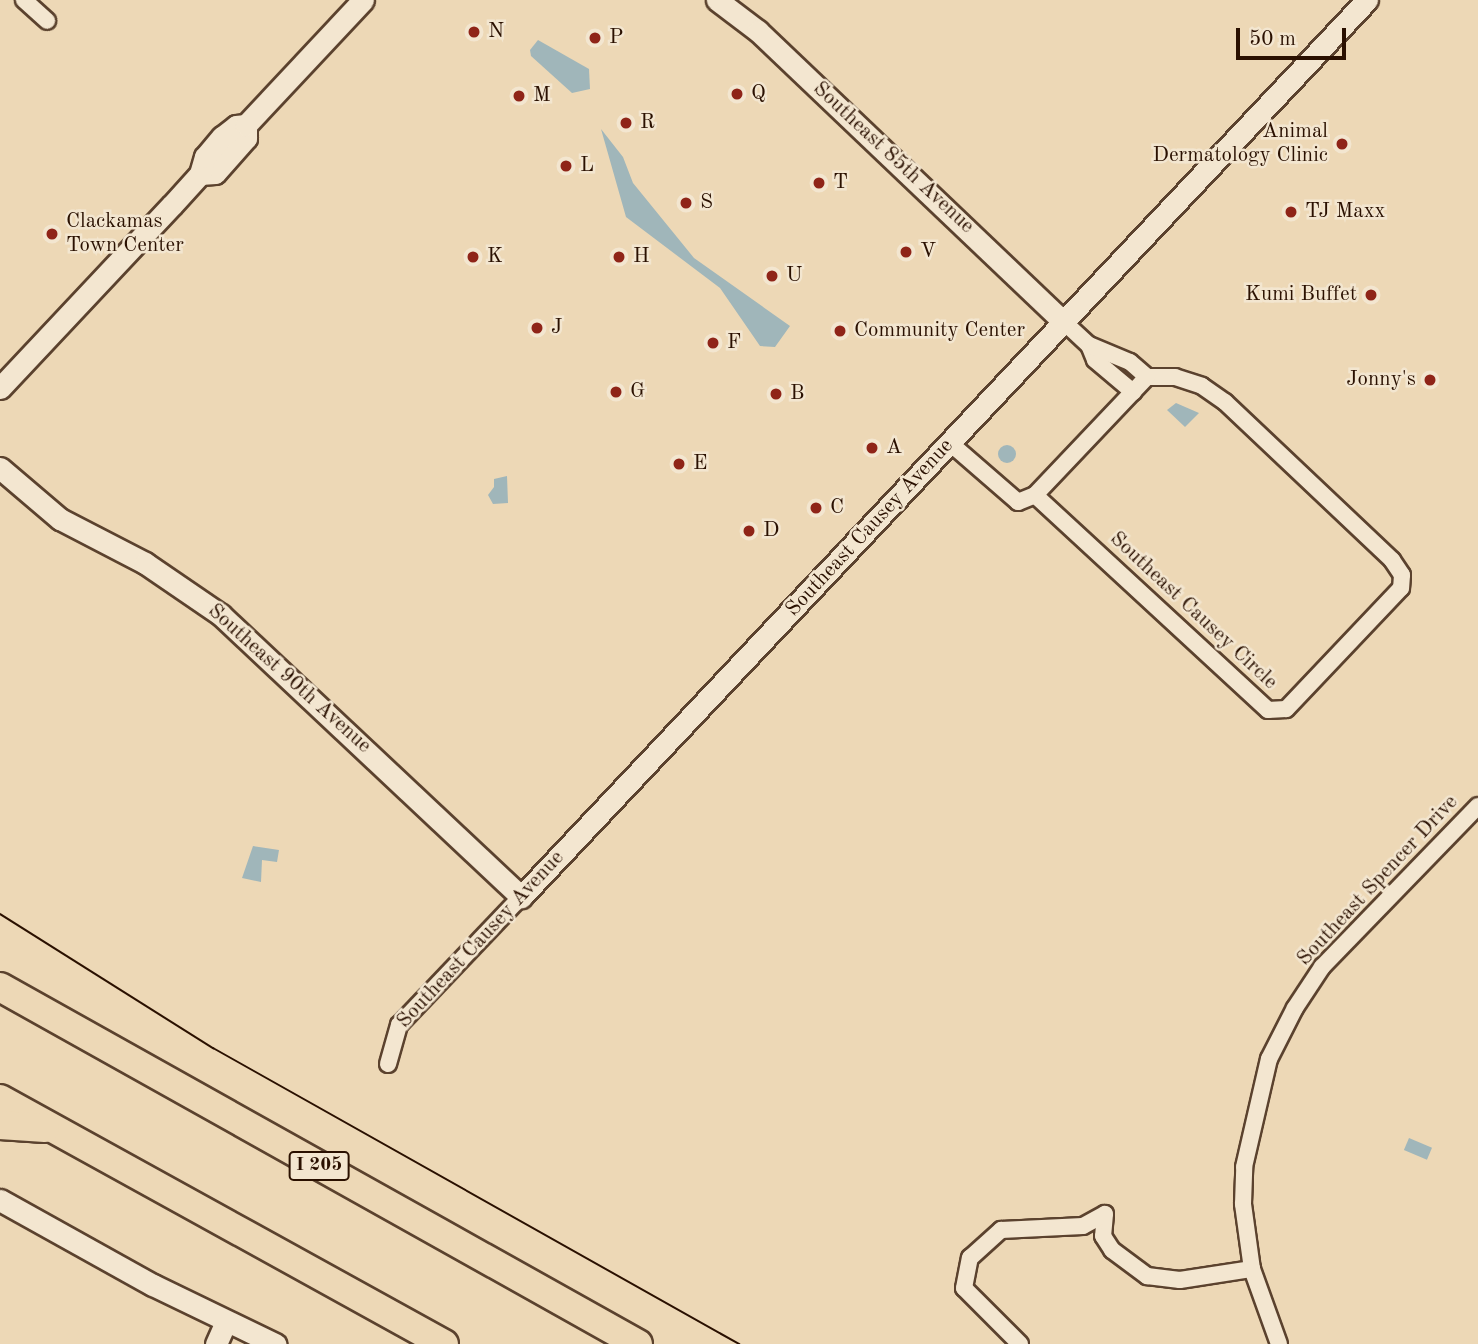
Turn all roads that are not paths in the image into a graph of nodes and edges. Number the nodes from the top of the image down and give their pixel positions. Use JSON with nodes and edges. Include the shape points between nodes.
{"nodes":[{"id":1,"x":23,"y":0,"type":"edge"},
{"id":2,"x":363,"y":0,"type":"edge"},
{"id":3,"x":717,"y":0,"type":"edge"},
{"id":4,"x":1367,"y":0,"type":"edge"},
{"id":5,"x":47,"y":22,"type":"dead end"},
{"id":6,"x":1064,"y":322,"type":"junction"},
{"id":7,"x":1089,"y":345,"type":"junction"},
{"id":8,"x":1147,"y":377,"type":"junction"},
{"id":9,"x":0,"y":388,"type":"edge"},
{"id":10,"x":1133,"y":392,"type":"junction"},
{"id":11,"x":950,"y":443,"type":"junction"},
{"id":12,"x":0,"y":468,"type":"edge"},
{"id":13,"x":1035,"y":495,"type":"junction"},
{"id":14,"x":1478,"y":806,"type":"edge"},
{"id":15,"x":521,"y":897,"type":"junction"},
{"id":16,"x":0,"y":987,"type":"edge"},
{"id":17,"x":388,"y":1064,"type":"dead end"},
{"id":18,"x":0,"y":1098,"type":"edge"},
{"id":19,"x":0,"y":1125,"type":"edge"},
{"id":20,"x":51,"y":1129,"type":"junction"},
{"id":21,"x":0,"y":1200,"type":"edge"},
{"id":22,"x":1252,"y":1269,"type":"junction"},
{"id":23,"x":226,"y":1322,"type":"junction"},
{"id":24,"x":216,"y":1344,"type":"edge"},
{"id":25,"x":275,"y":1344,"type":"edge"},
{"id":26,"x":444,"y":1344,"type":"edge"},
{"id":27,"x":638,"y":1344,"type":"edge"},
{"id":28,"x":1020,"y":1344,"type":"edge"},
{"id":29,"x":1279,"y":1344,"type":"edge"}],
"edges":[{"from":1,"to":5,"type":"street"},
{"from":2,"to":9,"type":"street","via":[[246,125],[246,138],[215,173],[200,174]]},
{"from":3,"to":6,"type":"street","name":"Southeast 85th Avenue","via":[[758,32]]},
{"from":4,"to":6,"type":"street","name":"Southeast Causey Avenue"},
{"from":6,"to":7,"type":"street"},
{"from":6,"to":11,"type":"street","name":"Southeast Causey Avenue"},
{"from":7,"to":8,"type":"street","via":[[1130,362]]},
{"from":7,"to":10,"type":"street","via":[[1095,360]]},
{"from":8,"to":10,"type":"street"},
{"from":8,"to":13,"type":"street","name":"Southeast Causey Circle","via":[[1175,377],[1202,386],[1226,402],[1392,559],[1402,575],[1401,588],[1292,704],[1278,712],[1268,710]]},
{"from":10,"to":13,"type":"street"},
{"from":11,"to":13,"type":"street","via":[[1018,502]]},
{"from":11,"to":15,"type":"street","name":"Southeast Causey Avenue"},
{"from":12,"to":15,"type":"street","name":"Southeast 90th Avenue","via":[[60,519],[145,563],[222,615]]},
{"from":14,"to":22,"type":"street","name":"Southeast Spencer Drive","via":[[1322,967],[1269,1059],[1244,1167],[1243,1203]]},
{"from":15,"to":17,"type":"street","name":"Southeast Causey Avenue","via":[[399,1025]]},
{"from":16,"to":27,"type":"highway","number":"I 205"},
{"from":18,"to":20,"type":"highway"},
{"from":19,"to":20,"type":"highway"},
{"from":20,"to":26,"type":"highway"},
{"from":21,"to":23,"type":"street"},
{"from":22,"to":28,"type":"street","via":[[1180,1280],[1147,1276],[1112,1250],[1103,1236],[1105,1214],[1083,1226],[1001,1230],[970,1258],[964,1288]]},
{"from":22,"to":29,"type":"street","name":"Southeast Spencer Drive"},
{"from":23,"to":24,"type":"street"},
{"from":23,"to":25,"type":"street"}]}
